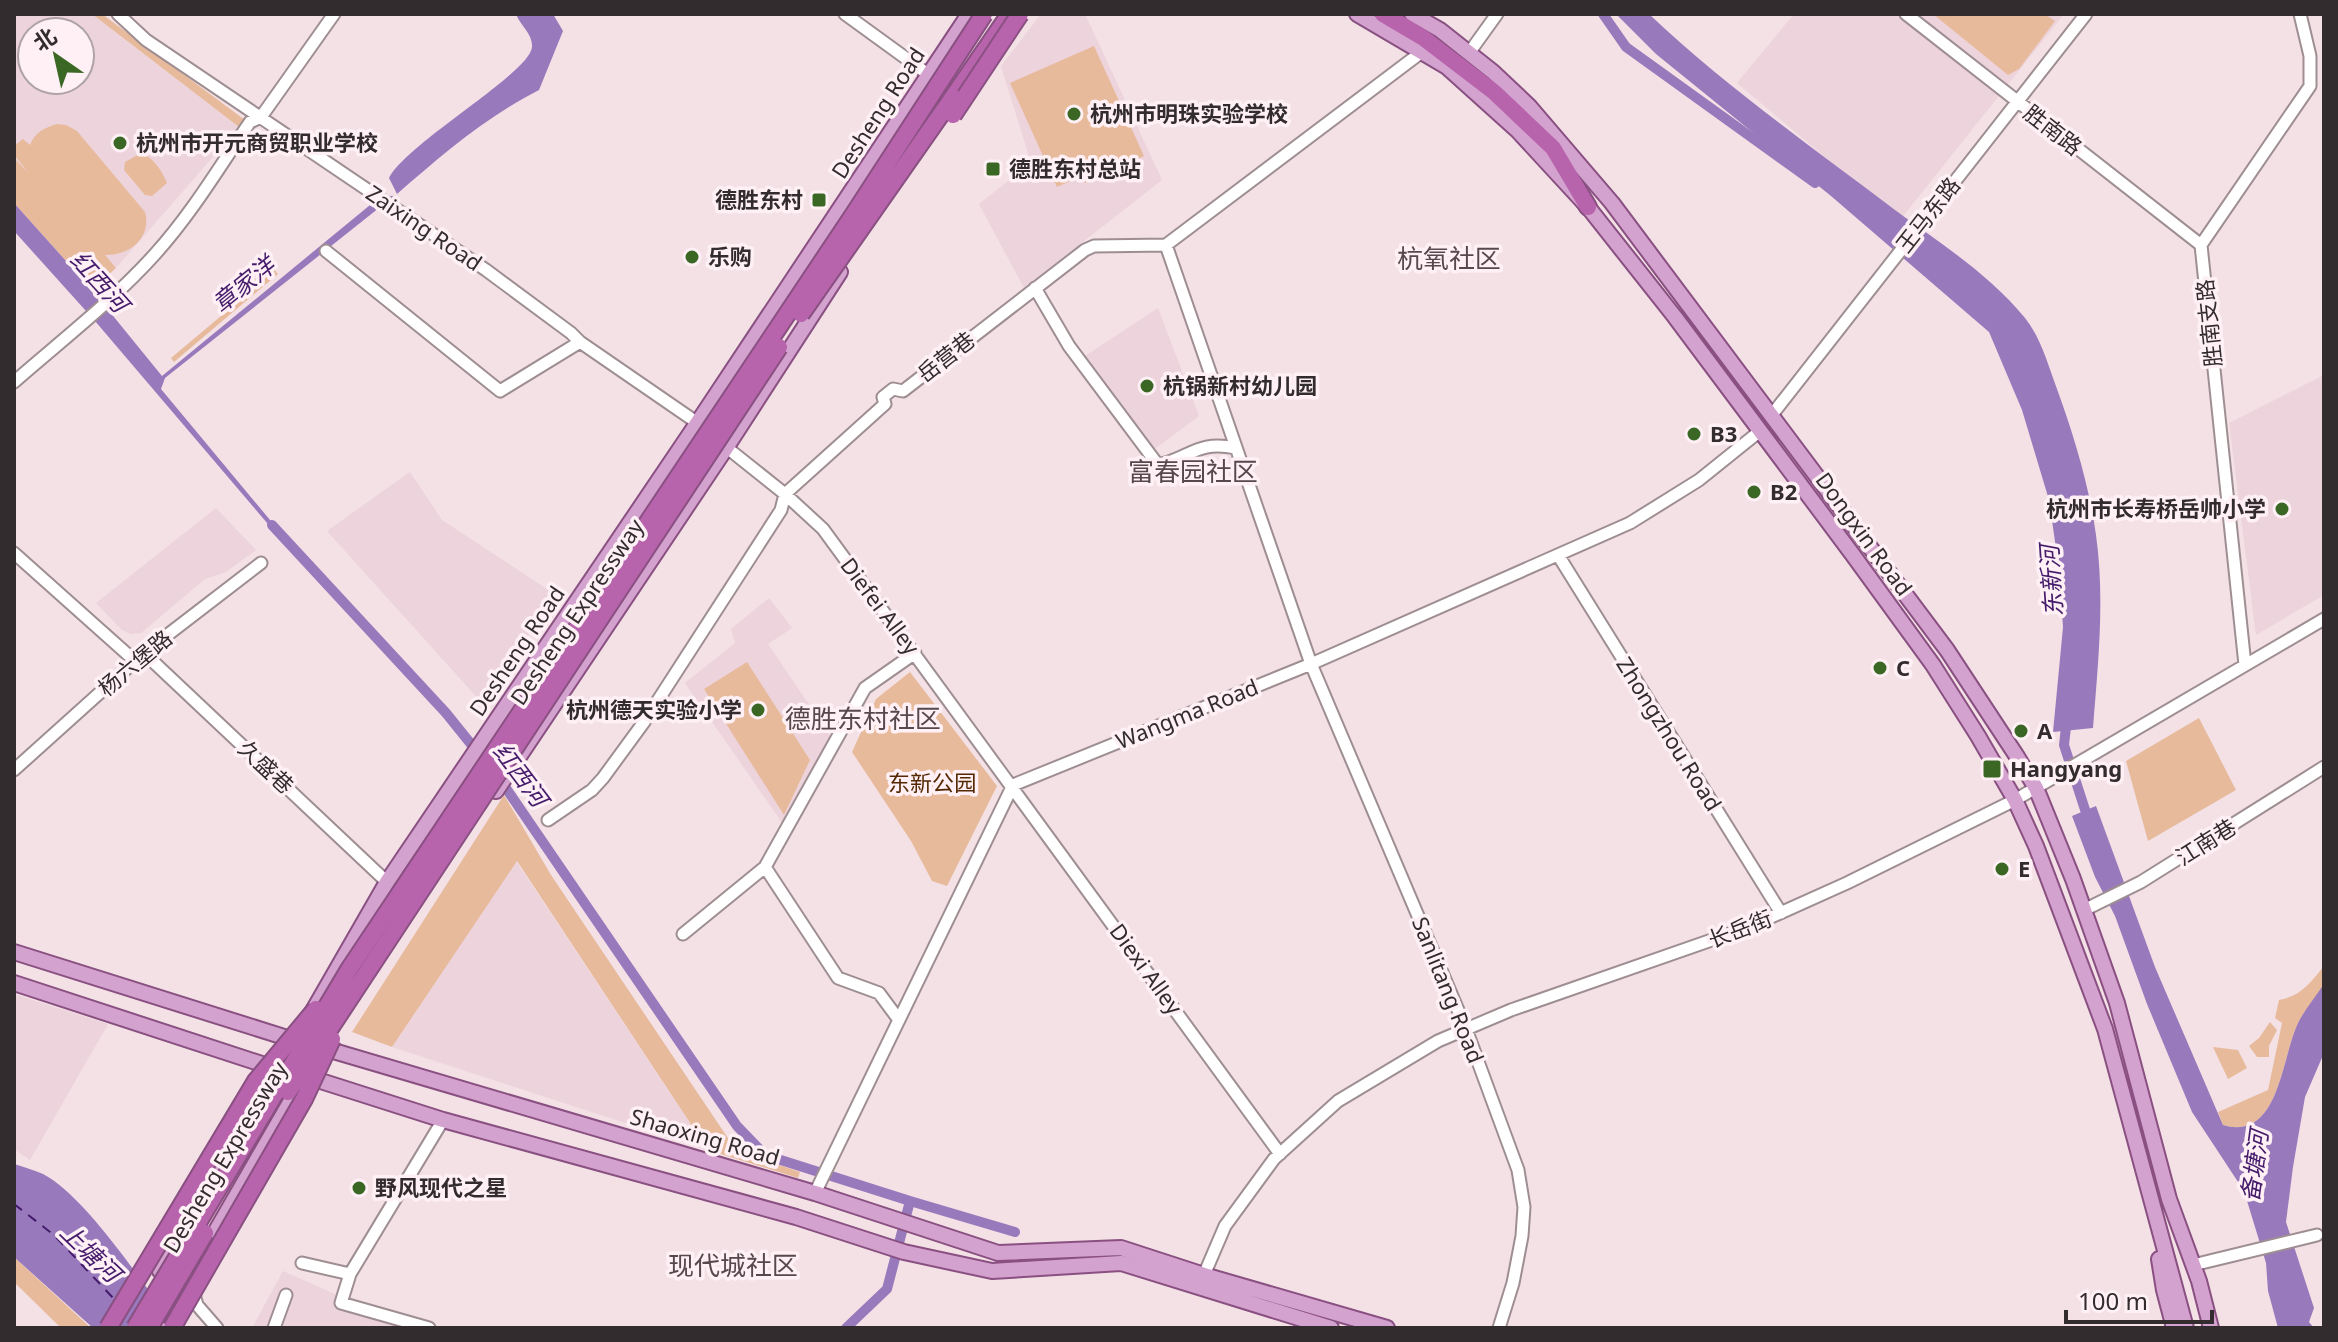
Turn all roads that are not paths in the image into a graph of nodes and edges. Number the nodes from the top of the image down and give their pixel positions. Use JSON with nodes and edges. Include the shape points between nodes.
{"nodes":[{"id":1,"x":118,"y":14,"type":"edge"},
{"id":2,"x":334,"y":14,"type":"edge"},
{"id":3,"x":845,"y":14,"type":"edge"},
{"id":4,"x":969,"y":14,"type":"edge"},
{"id":5,"x":984,"y":14,"type":"edge"},
{"id":6,"x":1002,"y":14,"type":"edge"},
{"id":7,"x":1010,"y":14,"type":"edge"},
{"id":8,"x":1020,"y":14,"type":"edge"},
{"id":9,"x":1357,"y":14,"type":"edge"},
{"id":10,"x":1383,"y":14,"type":"edge"},
{"id":11,"x":1412,"y":14,"type":"edge"},
{"id":12,"x":1497,"y":14,"type":"edge"},
{"id":13,"x":1906,"y":14,"type":"edge"},
{"id":14,"x":2086,"y":14,"type":"edge"},
{"id":15,"x":2300,"y":14,"type":"edge"},
{"id":16,"x":1423,"y":51,"type":"junction"},
{"id":17,"x":1469,"y":53,"type":"junction"},
{"id":18,"x":929,"y":75,"type":"junction"},
{"id":19,"x":2017,"y":101,"type":"junction"},
{"id":20,"x":261,"y":117,"type":"junction"},
{"id":21,"x":899,"y":176,"type":"junction"},
{"id":22,"x":1588,"y":207,"type":"junction"},
{"id":23,"x":1166,"y":245,"type":"junction"},
{"id":24,"x":2201,"y":245,"type":"junction"},
{"id":25,"x":326,"y":251,"type":"dead end"},
{"id":26,"x":1035,"y":288,"type":"junction"},
{"id":27,"x":580,"y":342,"type":"junction"},
{"id":28,"x":14,"y":382,"type":"edge"},
{"id":29,"x":1771,"y":416,"type":"junction"},
{"id":30,"x":698,"y":422,"type":"junction"},
{"id":31,"x":1760,"y":431,"type":"junction"},
{"id":32,"x":726,"y":448,"type":"junction"},
{"id":33,"x":1236,"y":448,"type":"junction"},
{"id":34,"x":785,"y":494,"type":"junction"},
{"id":35,"x":14,"y":553,"type":"edge"},
{"id":36,"x":1558,"y":555,"type":"junction"},
{"id":37,"x":261,"y":563,"type":"dead end"},
{"id":38,"x":2324,"y":619,"type":"edge"},
{"id":39,"x":915,"y":653,"type":"junction"},
{"id":40,"x":140,"y":657,"type":"junction"},
{"id":41,"x":1311,"y":664,"type":"junction"},
{"id":42,"x":2245,"y":665,"type":"junction"},
{"id":43,"x":2324,"y":767,"type":"edge"},
{"id":44,"x":14,"y":770,"type":"edge"},
{"id":45,"x":1013,"y":785,"type":"junction"},
{"id":46,"x":2036,"y":788,"type":"junction"},
{"id":47,"x":2015,"y":800,"type":"junction"},
{"id":48,"x":548,"y":820,"type":"dead end"},
{"id":49,"x":765,"y":867,"type":"junction"},
{"id":50,"x":387,"y":882,"type":"junction"},
{"id":51,"x":2084,"y":910,"type":"junction"},
{"id":52,"x":1781,"y":913,"type":"junction"},
{"id":53,"x":683,"y":934,"type":"dead end"},
{"id":54,"x":14,"y":952,"type":"edge"},
{"id":55,"x":355,"y":973,"type":"junction"},
{"id":56,"x":14,"y":983,"type":"edge"},
{"id":57,"x":899,"y":1020,"type":"junction"},
{"id":58,"x":1466,"y":1029,"type":"junction"},
{"id":59,"x":296,"y":1041,"type":"junction"},
{"id":60,"x":324,"y":1048,"type":"junction"},
{"id":61,"x":280,"y":1070,"type":"junction"},
{"id":62,"x":305,"y":1076,"type":"junction"},
{"id":63,"x":443,"y":1120,"type":"junction"},
{"id":64,"x":237,"y":1140,"type":"junction"},
{"id":65,"x":262,"y":1150,"type":"junction"},
{"id":66,"x":1280,"y":1154,"type":"junction"},
{"id":67,"x":818,"y":1186,"type":"junction"},
{"id":68,"x":2169,"y":1199,"type":"junction"},
{"id":69,"x":2151,"y":1203,"type":"junction"},
{"id":70,"x":2317,"y":1235,"type":"dead end"},
{"id":71,"x":302,"y":1263,"type":"dead end"},
{"id":72,"x":2193,"y":1265,"type":"junction"},
{"id":73,"x":350,"y":1274,"type":"junction"},
{"id":74,"x":1204,"y":1275,"type":"junction"},
{"id":75,"x":193,"y":1291,"type":"junction"},
{"id":76,"x":286,"y":1295,"type":"dead end"},
{"id":77,"x":171,"y":1319,"type":"edge"},
{"id":78,"x":108,"y":1328,"type":"edge"},
{"id":79,"x":126,"y":1328,"type":"edge"},
{"id":80,"x":135,"y":1328,"type":"edge"},
{"id":81,"x":149,"y":1328,"type":"edge"},
{"id":82,"x":160,"y":1328,"type":"edge"},
{"id":83,"x":217,"y":1328,"type":"edge"},
{"id":84,"x":274,"y":1328,"type":"edge"},
{"id":85,"x":429,"y":1328,"type":"edge"},
{"id":86,"x":1331,"y":1328,"type":"edge"},
{"id":87,"x":1387,"y":1328,"type":"edge"},
{"id":88,"x":1499,"y":1328,"type":"edge"},
{"id":89,"x":2174,"y":1328,"type":"edge"},
{"id":90,"x":2186,"y":1328,"type":"edge"},
{"id":91,"x":2201,"y":1328,"type":"edge"},
{"id":92,"x":2211,"y":1328,"type":"edge"}],
"edges":[{"from":1,"to":20,"type":"street","name":"Zaixing Road","via":[[146,40]]},
{"from":2,"to":20,"type":"street"},
{"from":3,"to":18,"type":"street"},
{"from":4,"to":18,"type":"main road","name":"Desheng Road"},
{"from":5,"to":55,"type":"highway","name":"Desheng Expressway","bridge":true},
{"from":6,"to":32,"type":"main road"},
{"from":7,"to":21,"type":"highway","name":"Desheng Expressway","bridge":true},
{"from":8,"to":21,"type":"highway","bridge":true,"via":[[925,154]]},
{"from":9,"to":16,"type":"main road","name":"Dongxin Road"},
{"from":10,"to":22,"type":"highway","via":[[1494,92],[1553,148]]},
{"from":11,"to":17,"type":"main road","name":"Dongxin Road"},
{"from":12,"to":17,"type":"street"},
{"from":13,"to":19,"type":"street","name":"胜南路"},
{"from":14,"to":19,"type":"street","name":"王马东路"},
{"from":15,"to":24,"type":"street","via":[[2310,56],[2310,86]]},
{"from":16,"to":22,"type":"main road","name":"Dongxin Road","via":[[1517,130]]},
{"from":16,"to":23,"type":"street"},
{"from":17,"to":29,"type":"main road","name":"Dongxin Road","via":[[1529,106],[1612,203]]},
{"from":18,"to":30,"type":"main road","name":"Desheng Road"},
{"from":19,"to":24,"type":"street","name":"胜南路"},
{"from":19,"to":29,"type":"street","name":"王马东路"},
{"from":20,"to":27,"type":"street","name":"Zaixing Road","via":[[486,270]]},
{"from":20,"to":28,"type":"street","via":[[250,122],[156,253]]},
{"from":21,"to":55,"type":"highway","name":"Desheng Expressway","bridge":true},
{"from":22,"to":31,"type":"main road","name":"Dongxin Road"},
{"from":23,"to":26,"type":"street","name":"岳营巷","via":[[1094,246]]},
{"from":23,"to":33,"type":"street","name":"Sanlitang Road"},
{"from":24,"to":42,"type":"street","name":"胜南支路"},
{"from":25,"to":27,"type":"street","via":[[500,391]]},
{"from":26,"to":33,"type":"street","via":[[1069,346],[1158,465],[1201,446]]},
{"from":26,"to":34,"type":"street","name":"岳营巷","via":[[903,391],[893,389],[883,397],[885,404]]},
{"from":27,"to":30,"type":"street","name":"Zaixing Road"},
{"from":29,"to":46,"type":"main road","name":"Dongxin Road","via":[[1947,650]]},
{"from":30,"to":32,"type":"street","name":"Zaixing Road"},
{"from":30,"to":50,"type":"main road","name":"Desheng Road"},
{"from":31,"to":36,"type":"street","name":"Wangma Road","via":[[1649,513]]},
{"from":31,"to":47,"type":"main road","name":"Dongxin Road","via":[[1933,665]]},
{"from":32,"to":34,"type":"street","name":"Diefei Alley"},
{"from":32,"to":60,"type":"main road"},
{"from":33,"to":41,"type":"street","name":"Sanlitang Road"},
{"from":34,"to":39,"type":"street","name":"Diefei Alley","via":[[823,529]]},
{"from":34,"to":48,"type":"street","name":"岳营巷","via":[[781,510],[636,733],[592,790]]},
{"from":35,"to":40,"type":"street","name":"久盛巷"},
{"from":36,"to":41,"type":"street","name":"Wangma Road"},
{"from":36,"to":52,"type":"street","name":"Zhongzhou Road"},
{"from":37,"to":40,"type":"street","name":"杨六堡路"},
{"from":38,"to":42,"type":"street","name":"长岳街"},
{"from":39,"to":45,"type":"street","name":"Diefei Alley"},
{"from":39,"to":49,"type":"street","via":[[865,688]]},
{"from":40,"to":44,"type":"street","name":"杨六堡路"},
{"from":40,"to":50,"type":"street","name":"久盛巷"},
{"from":41,"to":45,"type":"street","name":"Wangma Road"},
{"from":41,"to":58,"type":"street","name":"Sanlitang Road"},
{"from":42,"to":46,"type":"street","name":"长岳街"},
{"from":43,"to":51,"type":"street","name":"江南巷","via":[[2141,882]]},
{"from":45,"to":57,"type":"street"},
{"from":45,"to":66,"type":"street","name":"Diexi Alley"},
{"from":46,"to":47,"type":"street","name":"长岳街"},
{"from":46,"to":51,"type":"main road","name":"Dongxin Road"},
{"from":47,"to":52,"type":"street","name":"长岳街"},
{"from":47,"to":69,"type":"main road","name":"Dongxin Road","via":[[2105,1029]]},
{"from":49,"to":53,"type":"street"},
{"from":49,"to":57,"type":"street","via":[[838,978],[879,993]]},
{"from":50,"to":59,"type":"main road","name":"Desheng Road"},
{"from":51,"to":68,"type":"main road","name":"Dongxin Road","via":[[2117,1003]]},
{"from":52,"to":58,"type":"street","name":"长岳街"},
{"from":54,"to":59,"type":"main road","name":"Shaoxing Road"},
{"from":55,"to":75,"type":"highway","bridge":true,"via":[[304,1099]]},
{"from":55,"to":78,"type":"highway","bridge":true,"via":[[256,1081]]},
{"from":55,"to":80,"type":"highway","name":"Desheng Expressway","bridge":true},
{"from":55,"to":81,"type":"highway","name":"Desheng Expressway","bridge":true},
{"from":56,"to":61,"type":"main road"},
{"from":57,"to":67,"type":"street"},
{"from":58,"to":66,"type":"street","name":"长岳街","via":[[1338,1101]]},
{"from":58,"to":88,"type":"street","name":"Sanlitang Road","via":[[1523,1190],[1522,1236]]},
{"from":59,"to":60,"type":"main road","name":"Shaoxing Road"},
{"from":59,"to":61,"type":"main road","name":"Desheng Road"},
{"from":60,"to":62,"type":"main road"},
{"from":60,"to":67,"type":"main road","name":"Shaoxing Road"},
{"from":61,"to":62,"type":"main road"},
{"from":61,"to":64,"type":"main road","name":"Desheng Road"},
{"from":62,"to":63,"type":"main road"},
{"from":62,"to":65,"type":"main road"},
{"from":63,"to":73,"type":"street"},
{"from":63,"to":86,"type":"main road","via":[[897,1250],[992,1271],[1121,1263]]},
{"from":64,"to":65,"type":"main road","via":[[246,1134],[256,1136]]},
{"from":64,"to":79,"type":"main road","name":"Desheng Road"},
{"from":65,"to":77,"type":"main road"},
{"from":66,"to":74,"type":"street","name":"长岳街","via":[[1225,1226]]},
{"from":67,"to":74,"type":"main road","name":"Shaoxing Road","via":[[998,1253],[1121,1248]]},
{"from":68,"to":72,"type":"main road","name":"Dongxin Road"},
{"from":68,"to":91,"type":"main road","name":"Dongxin Road"},
{"from":69,"to":89,"type":"main road","name":"Dongxin Road"},
{"from":69,"to":90,"type":"main road","name":"Dongxin Road"},
{"from":70,"to":72,"type":"street"},
{"from":71,"to":73,"type":"street"},
{"from":72,"to":92,"type":"main road","name":"Dongxin Road"},
{"from":73,"to":85,"type":"street","via":[[341,1303]]},
{"from":74,"to":87,"type":"main road","name":"Shaoxing Road"},
{"from":75,"to":77,"type":"highway","bridge":true},
{"from":75,"to":83,"type":"street","via":[[197,1305]]},
{"from":76,"to":84,"type":"street"},
{"from":77,"to":82,"type":"main road"}]}
